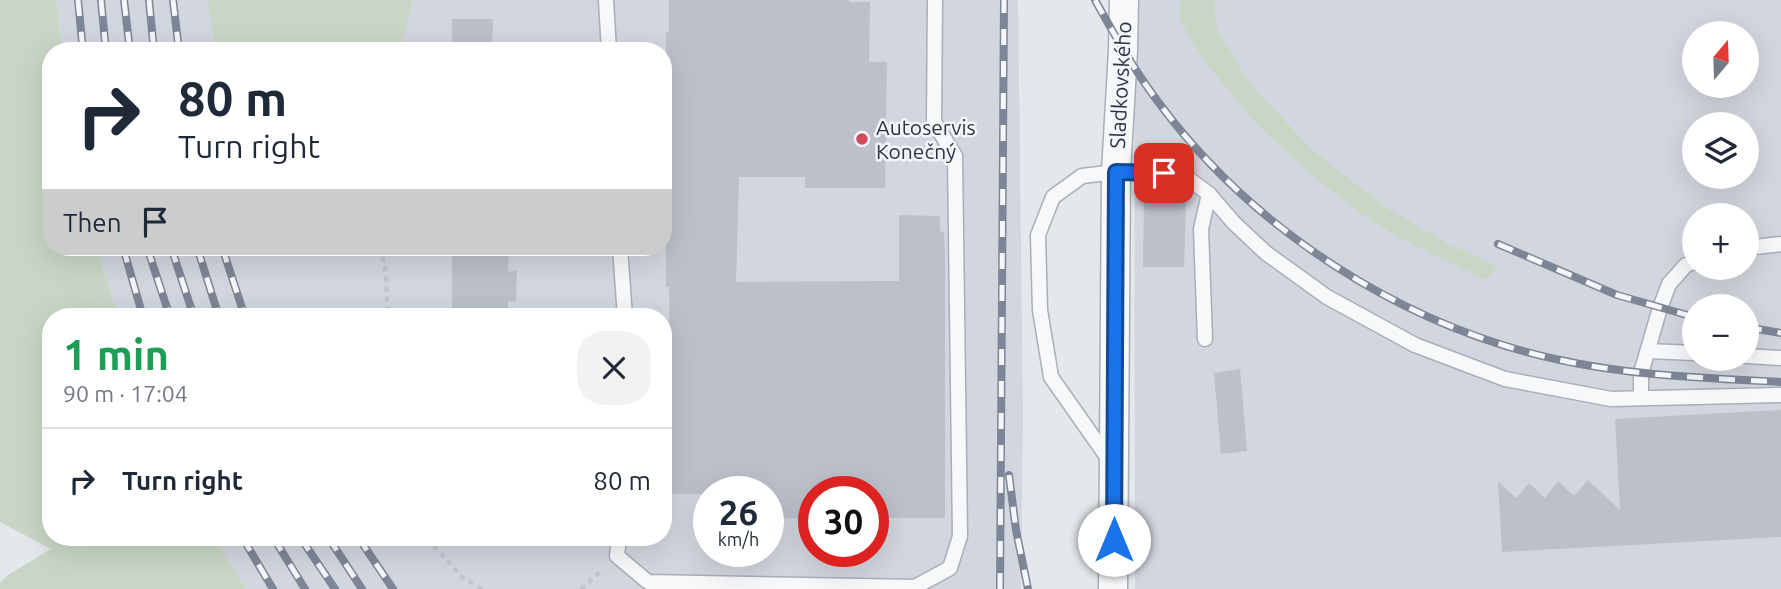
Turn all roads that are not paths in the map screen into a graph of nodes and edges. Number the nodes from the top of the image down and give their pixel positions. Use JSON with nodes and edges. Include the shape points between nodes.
{"nodes":[{"id":1,"x":606,"y":0,"type":"edge"},
{"id":2,"x":935,"y":0,"type":"edge"},
{"id":3,"x":1124,"y":0,"type":"edge"},
{"id":4,"x":608,"y":42,"type":"edge"},
{"id":5,"x":1116,"y":172,"type":"junction"},
{"id":6,"x":1209,"y":194,"type":"junction"},
{"id":7,"x":1781,"y":244,"type":"edge"},
{"id":8,"x":1759,"y":247,"type":"edge"},
{"id":9,"x":621,"y":256,"type":"edge"},
{"id":10,"x":1682,"y":269,"type":"edge"},
{"id":11,"x":624,"y":308,"type":"edge"},
{"id":12,"x":1205,"y":339,"type":"dead end"},
{"id":13,"x":1648,"y":351,"type":"junction"},
{"id":14,"x":1682,"y":352,"type":"edge"},
{"id":15,"x":1759,"y":357,"type":"edge"},
{"id":16,"x":1781,"y":358,"type":"edge"},
{"id":17,"x":1781,"y":395,"type":"edge"},
{"id":18,"x":1641,"y":398,"type":"junction"},
{"id":19,"x":1114,"y":467,"type":"junction"},
{"id":20,"x":618,"y":546,"type":"edge"},
{"id":21,"x":1113,"y":589,"type":"edge"}],
"edges":[{"from":1,"to":4,"type":"lane"},
{"from":2,"to":20,"type":"lane","via":[[934,122],[955,156],[960,536],[950,568],[915,587],[648,582],[617,556]]},
{"from":3,"to":5,"type":"street","name":"Sladkovského"},
{"from":5,"to":6,"type":"lane","via":[[1186,177]]},
{"from":5,"to":19,"type":"street","name":"Sladkovského"},
{"from":5,"to":19,"type":"lane","via":[[1082,176],[1053,197],[1038,235],[1040,310],[1051,377]]},
{"from":6,"to":12,"type":"lane","via":[[1201,229]]},
{"from":6,"to":18,"type":"lane","via":[[1276,260],[1326,297],[1415,345],[1505,379],[1611,399]]},
{"from":7,"to":8,"type":"lane"},
{"from":9,"to":11,"type":"lane"},
{"from":10,"to":13,"type":"lane","via":[[1669,284]]},
{"from":13,"to":14,"type":"lane"},
{"from":13,"to":18,"type":"lane","via":[[1641,373]]},
{"from":15,"to":16,"type":"lane"},
{"from":17,"to":18,"type":"lane"},
{"from":19,"to":21,"type":"street","name":"Sladkovského"}]}
